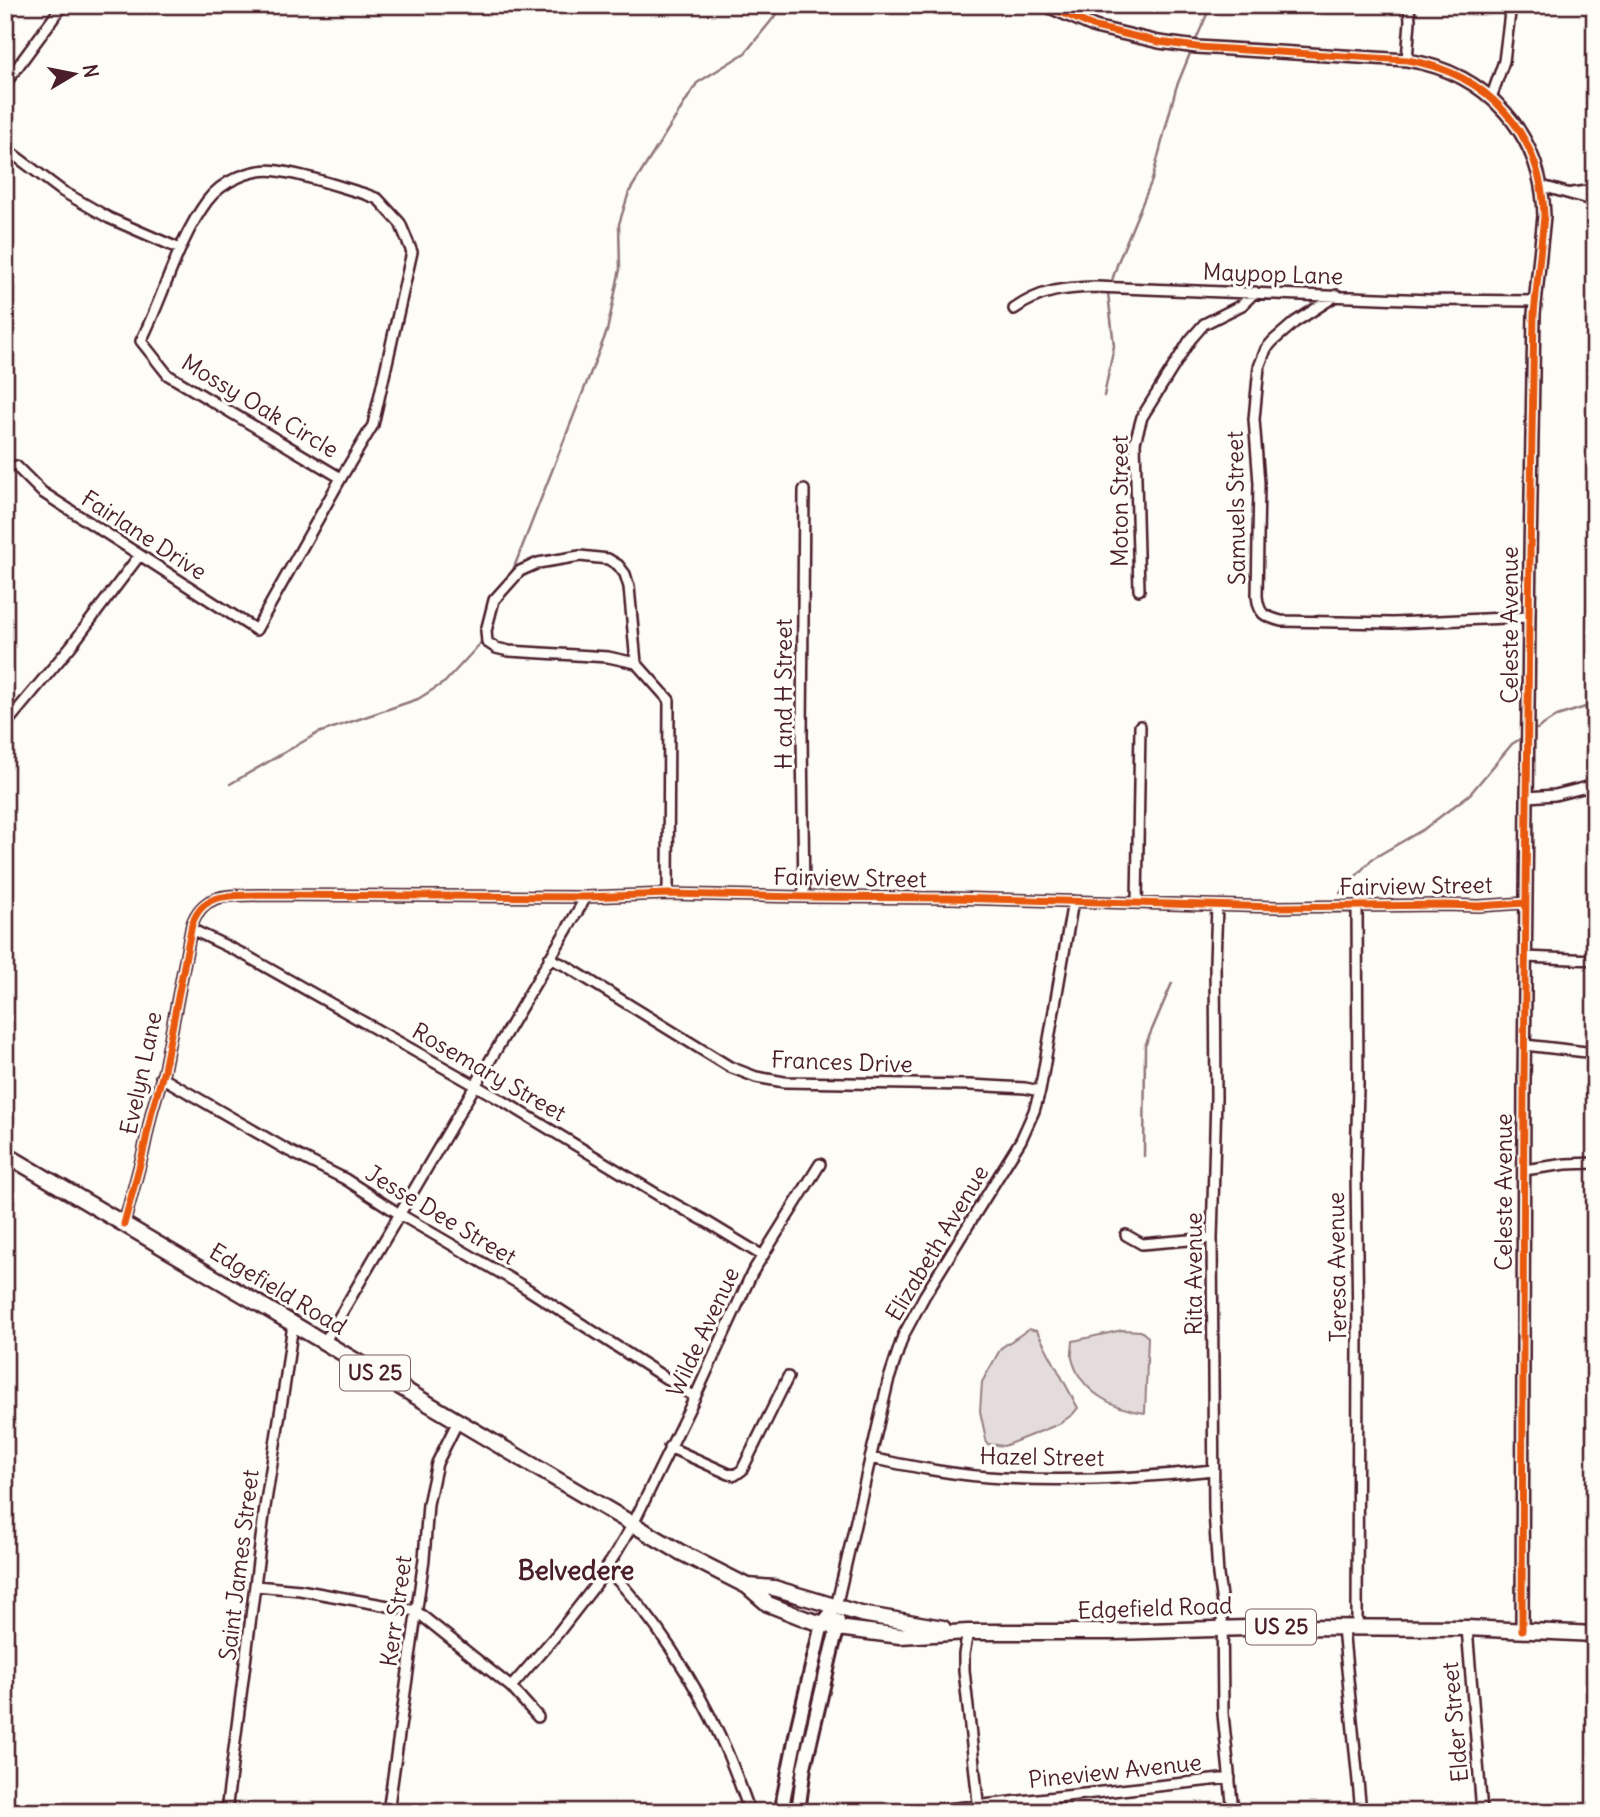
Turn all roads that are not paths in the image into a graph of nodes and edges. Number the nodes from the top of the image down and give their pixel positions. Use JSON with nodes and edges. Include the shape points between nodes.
{"nodes":[{"id":1,"x":63,"y":5,"type":"edge"},
{"id":2,"x":1045,"y":5,"type":"edge"},
{"id":3,"x":1409,"y":5,"type":"edge"},
{"id":4,"x":1511,"y":5,"type":"edge"},
{"id":5,"x":1407,"y":60,"type":"junction"},
{"id":6,"x":5,"y":84,"type":"edge"},
{"id":7,"x":1491,"y":98,"type":"junction"},
{"id":8,"x":5,"y":148,"type":"edge"},
{"id":9,"x":1542,"y":187,"type":"junction"},
{"id":10,"x":1595,"y":190,"type":"edge"},
{"id":11,"x":1568,"y":194,"type":"junction"},
{"id":12,"x":1595,"y":201,"type":"edge"},
{"id":13,"x":180,"y":249,"type":"junction"},
{"id":14,"x":1255,"y":292,"type":"junction"},
{"id":15,"x":1336,"y":295,"type":"junction"},
{"id":16,"x":1535,"y":301,"type":"junction"},
{"id":17,"x":1014,"y":309,"type":"dead end"},
{"id":18,"x":16,"y":466,"type":"dead end"},
{"id":19,"x":341,"y":478,"type":"junction"},
{"id":20,"x":804,"y":490,"type":"dead end"},
{"id":21,"x":139,"y":556,"type":"junction"},
{"id":22,"x":1139,"y":590,"type":"dead end"},
{"id":23,"x":1529,"y":617,"type":"junction"},
{"id":24,"x":256,"y":630,"type":"joint"},
{"id":25,"x":636,"y":663,"type":"junction"},
{"id":26,"x":5,"y":725,"type":"edge"},
{"id":27,"x":1140,"y":726,"type":"dead end"},
{"id":28,"x":1595,"y":785,"type":"edge"},
{"id":29,"x":1528,"y":797,"type":"junction"},
{"id":30,"x":668,"y":894,"type":"junction"},
{"id":31,"x":586,"y":897,"type":"junction"},
{"id":32,"x":804,"y":897,"type":"junction"},
{"id":33,"x":1073,"y":901,"type":"junction"},
{"id":34,"x":1138,"y":903,"type":"junction"},
{"id":35,"x":1525,"y":903,"type":"junction"},
{"id":36,"x":1217,"y":906,"type":"junction"},
{"id":37,"x":1357,"y":906,"type":"junction"},
{"id":38,"x":191,"y":929,"type":"junction"},
{"id":39,"x":1525,"y":957,"type":"junction"},
{"id":40,"x":549,"y":958,"type":"junction"},
{"id":41,"x":1595,"y":960,"type":"edge"},
{"id":42,"x":1525,"y":1045,"type":"junction"},
{"id":43,"x":1595,"y":1053,"type":"edge"},
{"id":44,"x":162,"y":1077,"type":"junction"},
{"id":45,"x":476,"y":1086,"type":"junction"},
{"id":46,"x":1040,"y":1091,"type":"junction"},
{"id":47,"x":5,"y":1154,"type":"edge"},
{"id":48,"x":1595,"y":1163,"type":"edge"},
{"id":49,"x":820,"y":1164,"type":"dead end"},
{"id":50,"x":1524,"y":1170,"type":"junction"},
{"id":51,"x":401,"y":1215,"type":"junction"},
{"id":52,"x":124,"y":1224,"type":"junction"},
{"id":53,"x":1126,"y":1235,"type":"dead end"},
{"id":54,"x":1212,"y":1238,"type":"junction"},
{"id":55,"x":763,"y":1256,"type":"junction"},
{"id":56,"x":293,"y":1324,"type":"junction"},
{"id":57,"x":324,"y":1343,"type":"junction"},
{"id":58,"x":789,"y":1377,"type":"dead end"},
{"id":59,"x":695,"y":1397,"type":"junction"},
{"id":60,"x":458,"y":1421,"type":"junction"},
{"id":61,"x":670,"y":1447,"type":"junction"},
{"id":62,"x":870,"y":1458,"type":"junction"},
{"id":63,"x":1213,"y":1470,"type":"junction"},
{"id":64,"x":633,"y":1524,"type":"junction"},
{"id":65,"x":606,"y":1568,"type":"junction"},
{"id":66,"x":256,"y":1586,"type":"junction"},
{"id":67,"x":747,"y":1586,"type":"junction"},
{"id":68,"x":836,"y":1607,"type":"junction"},
{"id":69,"x":416,"y":1611,"type":"junction"},
{"id":70,"x":822,"y":1624,"type":"junction"},
{"id":71,"x":838,"y":1628,"type":"junction"},
{"id":72,"x":1350,"y":1628,"type":"junction"},
{"id":73,"x":1467,"y":1628,"type":"junction"},
{"id":74,"x":1522,"y":1630,"type":"junction"},
{"id":75,"x":968,"y":1632,"type":"junction"},
{"id":76,"x":1222,"y":1634,"type":"junction"},
{"id":77,"x":1595,"y":1634,"type":"edge"},
{"id":78,"x":511,"y":1687,"type":"junction"},
{"id":79,"x":538,"y":1717,"type":"dead end"},
{"id":80,"x":1230,"y":1778,"type":"junction"},
{"id":81,"x":979,"y":1809,"type":"edge"},
{"id":82,"x":226,"y":1812,"type":"edge"},
{"id":83,"x":388,"y":1812,"type":"edge"},
{"id":84,"x":750,"y":1812,"type":"edge"},
{"id":85,"x":782,"y":1812,"type":"edge"},
{"id":86,"x":798,"y":1812,"type":"edge"},
{"id":87,"x":920,"y":1812,"type":"edge"},
{"id":88,"x":1233,"y":1812,"type":"edge"},
{"id":89,"x":1361,"y":1812,"type":"edge"},
{"id":90,"x":1482,"y":1812,"type":"edge"}],
"edges":[{"from":1,"to":6,"type":"street"},
{"from":2,"to":5,"type":"street","name":"Celeste Avenue","via":[[1095,27],[1159,42]]},
{"from":3,"to":5,"type":"street"},
{"from":4,"to":7,"type":"street","via":[[1504,61]]},
{"from":5,"to":7,"type":"street","name":"Celeste Avenue","via":[[1446,70]]},
{"from":7,"to":9,"type":"street","name":"Celeste Avenue","via":[[1520,132]]},
{"from":8,"to":13,"type":"street","via":[[62,191]]},
{"from":9,"to":11,"type":"street"},
{"from":9,"to":16,"type":"street","name":"Celeste Avenue","via":[[1544,230]]},
{"from":10,"to":11,"type":"street"},
{"from":11,"to":12,"type":"street"},
{"from":13,"to":19,"type":"street","name":"Mossy Oak Circle","via":[[141,341],[168,375]]},
{"from":13,"to":19,"type":"street","name":"Mossy Oak Circle","via":[[207,201],[220,188],[253,172],[275,170],[365,194],[378,200],[400,223],[412,252],[387,366],[373,425]]},
{"from":14,"to":15,"type":"street","name":"Maypop Lane"},
{"from":14,"to":17,"type":"street","name":"Maypop Lane","via":[[1076,288],[1044,293]]},
{"from":14,"to":22,"type":"street","name":"Moton Street","via":[[1242,306],[1204,324],[1142,416],[1135,442]]},
{"from":15,"to":16,"type":"street","name":"Maypop Lane"},
{"from":15,"to":23,"type":"street","name":"Samuels Street","via":[[1273,341],[1259,367],[1254,419],[1259,609],[1280,621],[1392,623]]},
{"from":16,"to":23,"type":"street","name":"Celeste Avenue"},
{"from":18,"to":21,"type":"street","name":"Fairlane Drive","via":[[42,492]]},
{"from":19,"to":24,"type":"street","name":"Mossy Oak Circle"},
{"from":20,"to":32,"type":"street","name":"H and H Street"},
{"from":21,"to":24,"type":"street","name":"Fairlane Drive"},
{"from":21,"to":26,"type":"street"},
{"from":23,"to":29,"type":"street","name":"Celeste Avenue"},
{"from":25,"to":25,"type":"street","via":[[629,587],[625,574],[608,559],[580,556],[538,563],[520,571],[494,600],[486,631],[487,642],[496,648]]},
{"from":25,"to":30,"type":"street","via":[[669,700]]},
{"from":27,"to":34,"type":"street"},
{"from":28,"to":29,"type":"street"},
{"from":29,"to":35,"type":"street","name":"Celeste Avenue"},
{"from":30,"to":31,"type":"street","name":"Fairview Street"},
{"from":30,"to":32,"type":"street","name":"Fairview Street"},
{"from":31,"to":38,"type":"street","name":"Fairview Street","via":[[223,896],[203,905]]},
{"from":31,"to":40,"type":"street"},
{"from":32,"to":33,"type":"street","name":"Fairview Street"},
{"from":33,"to":34,"type":"street","name":"Fairview Street"},
{"from":33,"to":46,"type":"street","name":"Elizabeth Avenue"},
{"from":34,"to":36,"type":"street","name":"Fairview Street"},
{"from":35,"to":37,"type":"street","name":"Fairview Street"},
{"from":35,"to":39,"type":"street","name":"Celeste Avenue"},
{"from":36,"to":37,"type":"street","name":"Fairview Street"},
{"from":36,"to":54,"type":"street","name":"Rita Avenue"},
{"from":37,"to":72,"type":"street","name":"Teresa Avenue","via":[[1358,1333]]},
{"from":38,"to":44,"type":"street","name":"Evelyn Lane"},
{"from":38,"to":45,"type":"street","name":"Rosemary Street"},
{"from":39,"to":41,"type":"street"},
{"from":39,"to":42,"type":"street","name":"Celeste Avenue"},
{"from":40,"to":45,"type":"street"},
{"from":40,"to":46,"type":"street","name":"Frances Drive","via":[[730,1067],[756,1077],[784,1082],[970,1085]]},
{"from":42,"to":43,"type":"street"},
{"from":42,"to":50,"type":"street","name":"Celeste Avenue"},
{"from":44,"to":51,"type":"street","name":"Jesse Dee Street"},
{"from":44,"to":52,"type":"street","name":"Evelyn Lane"},
{"from":45,"to":51,"type":"street"},
{"from":45,"to":55,"type":"street","name":"Rosemary Street"},
{"from":46,"to":62,"type":"street","name":"Elizabeth Avenue","via":[[1021,1140],[903,1336]]},
{"from":47,"to":52,"type":"main road","name":"Edgefield Road","number":"US 25"},
{"from":48,"to":50,"type":"street"},
{"from":49,"to":55,"type":"street","name":"Wilde Avenue"},
{"from":50,"to":74,"type":"street","name":"Celeste Avenue"},
{"from":51,"to":57,"type":"street"},
{"from":51,"to":59,"type":"street","name":"Jesse Dee Street","via":[[528,1289]]},
{"from":52,"to":56,"type":"main road","name":"Edgefield Road","number":"US 25"},
{"from":53,"to":54,"type":"street","via":[[1142,1244]]},
{"from":54,"to":63,"type":"street","name":"Rita Avenue"},
{"from":55,"to":59,"type":"street","name":"Wilde Avenue"},
{"from":56,"to":57,"type":"main road","name":"Edgefield Road","number":"US 25"},
{"from":56,"to":66,"type":"street","name":"Saint James Street"},
{"from":57,"to":60,"type":"main road","name":"Edgefield Road","number":"US 25"},
{"from":58,"to":61,"type":"street","via":[[742,1470],[735,1475]]},
{"from":59,"to":61,"type":"street","name":"Wilde Avenue"},
{"from":60,"to":64,"type":"main road","name":"Edgefield Road","number":"US 25"},
{"from":60,"to":69,"type":"street","name":"Kerr Street","via":[[437,1463]]},
{"from":61,"to":64,"type":"street","name":"Wilde Avenue"},
{"from":62,"to":63,"type":"street","name":"Hazel Street","via":[[952,1473],[1050,1480]]},
{"from":62,"to":68,"type":"street","name":"Elizabeth Avenue"},
{"from":63,"to":76,"type":"street","name":"Rita Avenue"},
{"from":64,"to":65,"type":"street","name":"Wilde Avenue"},
{"from":64,"to":67,"type":"main road","name":"Edgefield Road","number":"US 25"},
{"from":65,"to":78,"type":"street","name":"Wilde Avenue","via":[[562,1629]]},
{"from":65,"to":84,"type":"street","via":[[685,1671],[723,1742]]},
{"from":66,"to":69,"type":"street"},
{"from":66,"to":82,"type":"street","name":"Saint James Street"},
{"from":67,"to":68,"type":"main road","name":"Edgefield Road","number":"US 25","via":[[774,1588]]},
{"from":67,"to":70,"type":"main road","name":"Edgefield Road","number":"US 25","via":[[768,1604]]},
{"from":68,"to":70,"type":"main road"},
{"from":68,"to":71,"type":"main road"},
{"from":68,"to":75,"type":"main road","name":"Edgefield Road","number":"US 25"},
{"from":69,"to":78,"type":"street"},
{"from":69,"to":83,"type":"street","name":"Kerr Street"},
{"from":70,"to":71,"type":"main road","name":"Edgefield Road","number":"US 25"},
{"from":70,"to":85,"type":"main road"},
{"from":71,"to":75,"type":"main road","name":"Edgefield Road","number":"US 25","via":[[900,1636]]},
{"from":71,"to":86,"type":"main road","via":[[804,1767]]},
{"from":72,"to":73,"type":"main road","name":"Edgefield Road","number":"US 25"},
{"from":72,"to":76,"type":"main road","name":"Edgefield Road","number":"US 25"},
{"from":72,"to":89,"type":"street","name":"Teresa Avenue"},
{"from":73,"to":74,"type":"main road","name":"Edgefield Road","number":"US 25"},
{"from":73,"to":90,"type":"street","name":"Elder Street"},
{"from":74,"to":77,"type":"main road","name":"Edgefield Road","number":"US 25"},
{"from":75,"to":76,"type":"main road","name":"Edgefield Road","number":"US 25"},
{"from":75,"to":81,"type":"street","via":[[964,1670]]},
{"from":76,"to":80,"type":"street","name":"Rita Avenue"},
{"from":78,"to":79,"type":"street"},
{"from":80,"to":81,"type":"street","name":"Pineview Avenue"},
{"from":80,"to":88,"type":"street","name":"Rita Avenue"},
{"from":81,"to":87,"type":"street","name":"Pineview Avenue"}]}
